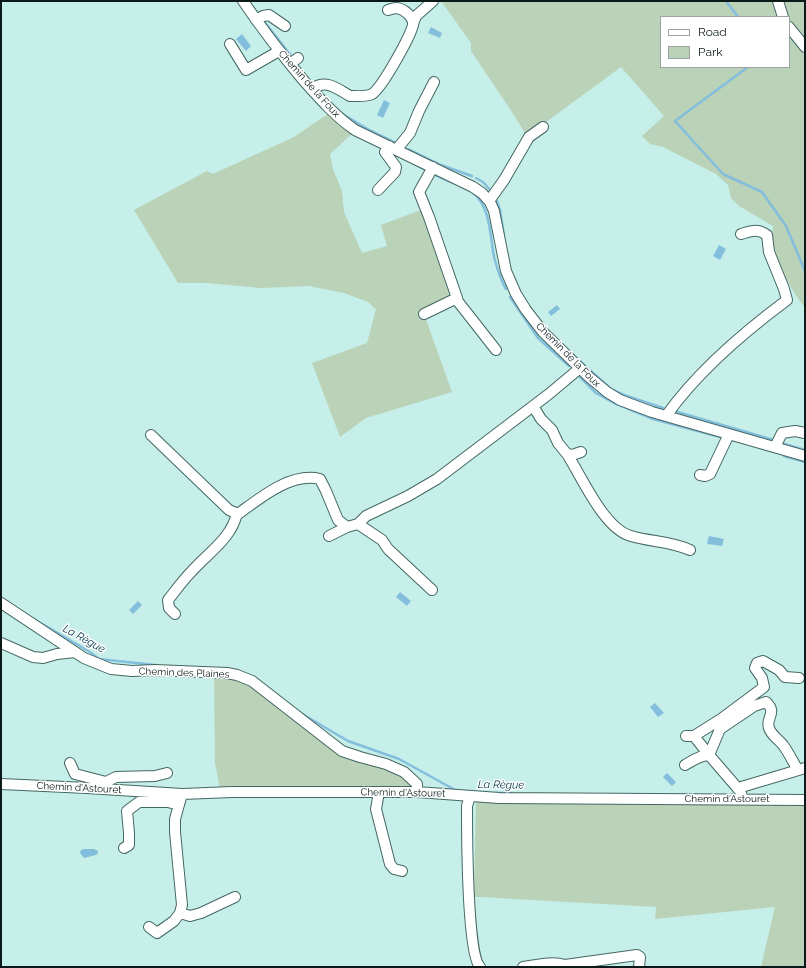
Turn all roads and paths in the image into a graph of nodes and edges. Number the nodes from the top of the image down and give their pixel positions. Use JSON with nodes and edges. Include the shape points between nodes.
{"nodes":[{"id":1,"x":243,"y":1,"type":"edge"},
{"id":2,"x":433,"y":1,"type":"edge"},
{"id":3,"x":778,"y":1,"type":"edge"},
{"id":4,"x":388,"y":10,"type":"dead end"},
{"id":5,"x":783,"y":16,"type":"edge"},
{"id":6,"x":256,"y":20,"type":"junction"},
{"id":7,"x":413,"y":24,"type":"junction"},
{"id":8,"x":285,"y":26,"type":"dead end"},
{"id":9,"x":790,"y":28,"type":"edge"},
{"id":10,"x":230,"y":44,"type":"dead end"},
{"id":11,"x":805,"y":47,"type":"edge"},
{"id":12,"x":279,"y":50,"type":"junction"},
{"id":13,"x":434,"y":82,"type":"dead end"},
{"id":14,"x":311,"y":89,"type":"junction"},
{"id":15,"x":543,"y":127,"type":"dead end"},
{"id":16,"x":393,"y":148,"type":"junction"},
{"id":17,"x":433,"y":168,"type":"junction"},
{"id":18,"x":378,"y":190,"type":"dead end"},
{"id":19,"x":488,"y":201,"type":"junction"},
{"id":20,"x":741,"y":234,"type":"dead end"},
{"id":21,"x":456,"y":299,"type":"junction"},
{"id":22,"x":424,"y":314,"type":"dead end"},
{"id":23,"x":496,"y":350,"type":"dead end"},
{"id":24,"x":580,"y":368,"type":"junction"},
{"id":25,"x":533,"y":406,"type":"junction"},
{"id":26,"x":666,"y":416,"type":"junction"},
{"id":27,"x":805,"y":433,"type":"edge"},
{"id":28,"x":729,"y":434,"type":"junction"},
{"id":29,"x":151,"y":435,"type":"dead end"},
{"id":30,"x":775,"y":447,"type":"junction"},
{"id":31,"x":581,"y":452,"type":"dead end"},
{"id":32,"x":567,"y":454,"type":"junction"},
{"id":33,"x":805,"y":456,"type":"edge"},
{"id":34,"x":700,"y":475,"type":"dead end"},
{"id":35,"x":237,"y":513,"type":"junction"},
{"id":36,"x":358,"y":524,"type":"junction"},
{"id":37,"x":347,"y":527,"type":"junction"},
{"id":38,"x":329,"y":536,"type":"dead end"},
{"id":39,"x":690,"y":550,"type":"dead end"},
{"id":40,"x":432,"y":590,"type":"dead end"},
{"id":41,"x":1,"y":603,"type":"edge"},
{"id":42,"x":174,"y":614,"type":"dead end"},
{"id":43,"x":1,"y":643,"type":"edge"},
{"id":44,"x":75,"y":652,"type":"junction"},
{"id":45,"x":799,"y":678,"type":"dead end"},
{"id":46,"x":709,"y":755,"type":"junction"},
{"id":47,"x":70,"y":762,"type":"dead end"},
{"id":48,"x":685,"y":766,"type":"dead end"},
{"id":49,"x":801,"y":769,"type":"edge"},
{"id":50,"x":167,"y":773,"type":"dead end"},
{"id":51,"x":1,"y":784,"type":"edge"},
{"id":52,"x":106,"y":786,"type":"junction"},
{"id":53,"x":738,"y":788,"type":"junction"},
{"id":54,"x":379,"y":792,"type":"junction"},
{"id":55,"x":416,"y":792,"type":"junction"},
{"id":56,"x":182,"y":794,"type":"junction"},
{"id":57,"x":470,"y":796,"type":"junction"},
{"id":58,"x":743,"y":799,"type":"junction"},
{"id":59,"x":805,"y":800,"type":"edge"},
{"id":60,"x":179,"y":805,"type":"junction"},
{"id":61,"x":124,"y":848,"type":"dead end"},
{"id":62,"x":402,"y":871,"type":"dead end"},
{"id":63,"x":235,"y":897,"type":"dead end"},
{"id":64,"x":180,"y":913,"type":"junction"},
{"id":65,"x":149,"y":927,"type":"dead end"},
{"id":66,"x":476,"y":964,"type":"edge"},
{"id":67,"x":556,"y":965,"type":"edge"},
{"id":68,"x":523,"y":967,"type":"edge"},
{"id":69,"x":638,"y":967,"type":"edge"}],
"edges":[{"from":1,"to":6,"type":"street","name":"Chemin de la Foux"},
{"from":2,"to":7,"type":"street","via":[[416,16]]},
{"from":3,"to":5,"type":"street"},
{"from":4,"to":7,"type":"street","via":[[398,8],[411,16]]},
{"from":6,"to":8,"type":"street","via":[[269,15]]},
{"from":6,"to":12,"type":"street","name":"Chemin de la Foux"},
{"from":7,"to":14,"type":"street","via":[[381,85],[371,94],[350,96],[332,84]]},
{"from":9,"to":11,"type":"street"},
{"from":10,"to":12,"type":"street","via":[[246,70]]},
{"from":12,"to":14,"type":"street","name":"Chemin de la Foux","via":[[294,61]]},
{"from":13,"to":16,"type":"street","via":[[410,133]]},
{"from":14,"to":16,"type":"street","name":"Chemin de la Foux","via":[[341,120],[355,130]]},
{"from":15,"to":19,"type":"street","via":[[528,138],[504,180]]},
{"from":16,"to":17,"type":"street","name":"Chemin de la Foux"},
{"from":16,"to":18,"type":"street","via":[[385,152],[396,167],[395,172]]},
{"from":17,"to":19,"type":"street","name":"Chemin de la Foux","via":[[460,179],[482,193]]},
{"from":17,"to":21,"type":"street","via":[[419,192],[442,252]]},
{"from":19,"to":24,"type":"street","name":"Chemin de la Foux","via":[[494,210],[506,271],[516,294],[542,332]]},
{"from":20,"to":26,"type":"street","via":[[761,230],[766,234],[769,252],[787,300],[716,359]]},
{"from":21,"to":22,"type":"street"},
{"from":21,"to":23,"type":"street"},
{"from":24,"to":25,"type":"street"},
{"from":24,"to":26,"type":"street","name":"Chemin de la Foux","via":[[620,400]]},
{"from":25,"to":32,"type":"street"},
{"from":25,"to":36,"type":"street","via":[[437,479],[366,516]]},
{"from":26,"to":28,"type":"street","name":"Chemin de la Foux"},
{"from":27,"to":30,"type":"street","via":[[782,433]]},
{"from":28,"to":30,"type":"street","name":"Chemin de la Foux"},
{"from":28,"to":34,"type":"street","via":[[710,474]]},
{"from":29,"to":35,"type":"street","via":[[229,510]]},
{"from":30,"to":33,"type":"street","name":"Chemin de la Foux"},
{"from":31,"to":32,"type":"street"},
{"from":32,"to":39,"type":"street","via":[[594,499],[611,524],[620,532]]},
{"from":35,"to":37,"type":"street","via":[[282,485],[312,477],[320,479],[338,520]]},
{"from":35,"to":42,"type":"street","via":[[229,533],[168,600],[169,608]]},
{"from":36,"to":37,"type":"street"},
{"from":36,"to":40,"type":"street","via":[[382,540],[388,549]]},
{"from":37,"to":38,"type":"street"},
{"from":41,"to":44,"type":"street","name":"Chemin des Plaines"},
{"from":43,"to":44,"type":"street","via":[[33,657],[43,658]]},
{"from":44,"to":55,"type":"street","name":"Chemin des Plaines","via":[[111,669],[227,673],[252,681],[342,751],[404,772],[416,784]]},
{"from":45,"to":46,"type":"street","via":[[785,677],[779,670],[762,661],[757,662],[755,668],[762,678],[764,687],[721,719],[690,736]]},
{"from":46,"to":48,"type":"street"},
{"from":46,"to":49,"type":"street","via":[[720,729],[754,706],[766,702],[772,711],[768,726],[770,730]]},
{"from":46,"to":53,"type":"street"},
{"from":47,"to":52,"type":"street","via":[[75,774]]},
{"from":49,"to":53,"type":"street"},
{"from":50,"to":52,"type":"street","via":[[155,776],[116,777]]},
{"from":51,"to":52,"type":"street","name":"Chemin d'Astouret"},
{"from":52,"to":56,"type":"street","name":"Chemin d'Astouret"},
{"from":53,"to":58,"type":"street"},
{"from":54,"to":55,"type":"street","name":"Chemin d'Astouret"},
{"from":54,"to":56,"type":"street","name":"Chemin d'Astouret"},
{"from":54,"to":62,"type":"street","via":[[376,809],[387,836],[390,864],[394,869]]},
{"from":55,"to":57,"type":"street","name":"Chemin d'Astouret"},
{"from":56,"to":60,"type":"street"},
{"from":57,"to":58,"type":"street","name":"Chemin d'Astouret"},
{"from":57,"to":66,"type":"street","via":[[467,806],[470,912]]},
{"from":58,"to":59,"type":"street","name":"Chemin d'Astouret"},
{"from":60,"to":61,"type":"street","via":[[168,802],[139,802],[127,811],[130,833],[129,845]]},
{"from":60,"to":64,"type":"street","via":[[175,826],[182,891]]},
{"from":63,"to":64,"type":"street","via":[[201,913],[190,916]]},
{"from":64,"to":65,"type":"street","via":[[157,933]]},
{"from":67,"to":68,"type":"street","via":[[537,961]]},
{"from":67,"to":69,"type":"street","via":[[638,955]]}]}
